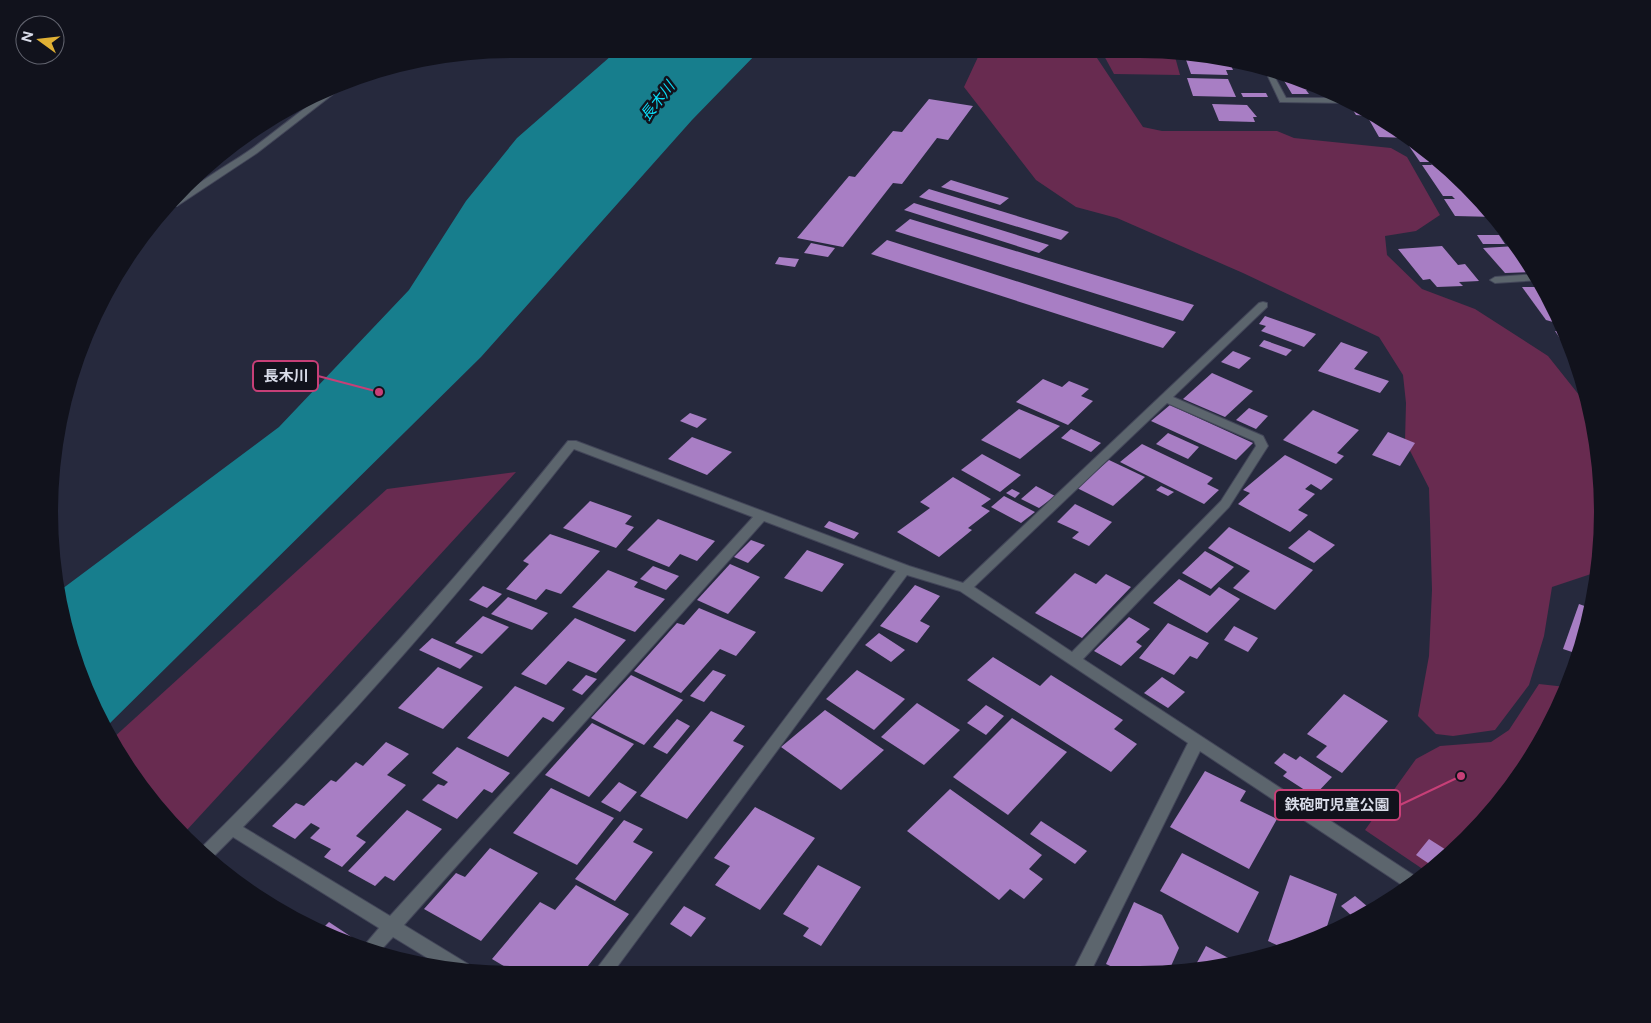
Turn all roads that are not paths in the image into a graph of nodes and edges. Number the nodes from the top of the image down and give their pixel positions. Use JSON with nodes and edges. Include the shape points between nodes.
{"nodes":[{"id":1,"x":1271,"y":78,"type":"edge"},
{"id":2,"x":320,"y":100,"type":"edge"},
{"id":3,"x":1333,"y":101,"type":"edge"},
{"id":4,"x":182,"y":199,"type":"edge"},
{"id":5,"x":1528,"y":278,"type":"edge"},
{"id":6,"x":1495,"y":280,"type":"dead end"},
{"id":7,"x":1263,"y":305,"type":"dead end"},
{"id":8,"x":1165,"y":398,"type":"junction"},
{"id":9,"x":761,"y":516,"type":"junction"},
{"id":10,"x":904,"y":569,"type":"junction"},
{"id":11,"x":965,"y":588,"type":"junction"},
{"id":12,"x":1073,"y":660,"type":"junction"},
{"id":13,"x":1197,"y":741,"type":"junction"},
{"id":14,"x":232,"y":828,"type":"junction"},
{"id":15,"x":209,"y":851,"type":"edge"},
{"id":16,"x":1406,"y":879,"type":"edge"},
{"id":17,"x":391,"y":927,"type":"junction"},
{"id":18,"x":375,"y":944,"type":"edge"},
{"id":19,"x":448,"y":961,"type":"edge"},
{"id":20,"x":608,"y":966,"type":"edge"},
{"id":21,"x":1084,"y":966,"type":"edge"}],
"edges":[{"from":1,"to":3,"type":"street","via":[[1283,100]]},
{"from":2,"to":4,"type":"street","via":[[254,151]]},
{"from":5,"to":6,"type":"street"},
{"from":7,"to":8,"type":"street"},
{"from":8,"to":11,"type":"street"},
{"from":8,"to":12,"type":"street","via":[[1259,440],[1262,446],[1225,504]]},
{"from":9,"to":10,"type":"street"},
{"from":9,"to":14,"type":"street","via":[[572,444],[511,523],[369,685]]},
{"from":9,"to":17,"type":"street"},
{"from":10,"to":11,"type":"street"},
{"from":10,"to":20,"type":"street"},
{"from":11,"to":12,"type":"street"},
{"from":12,"to":13,"type":"street"},
{"from":13,"to":16,"type":"street"},
{"from":13,"to":21,"type":"street"},
{"from":14,"to":15,"type":"street"},
{"from":14,"to":17,"type":"street"},
{"from":17,"to":18,"type":"street"},
{"from":17,"to":19,"type":"street"}]}
